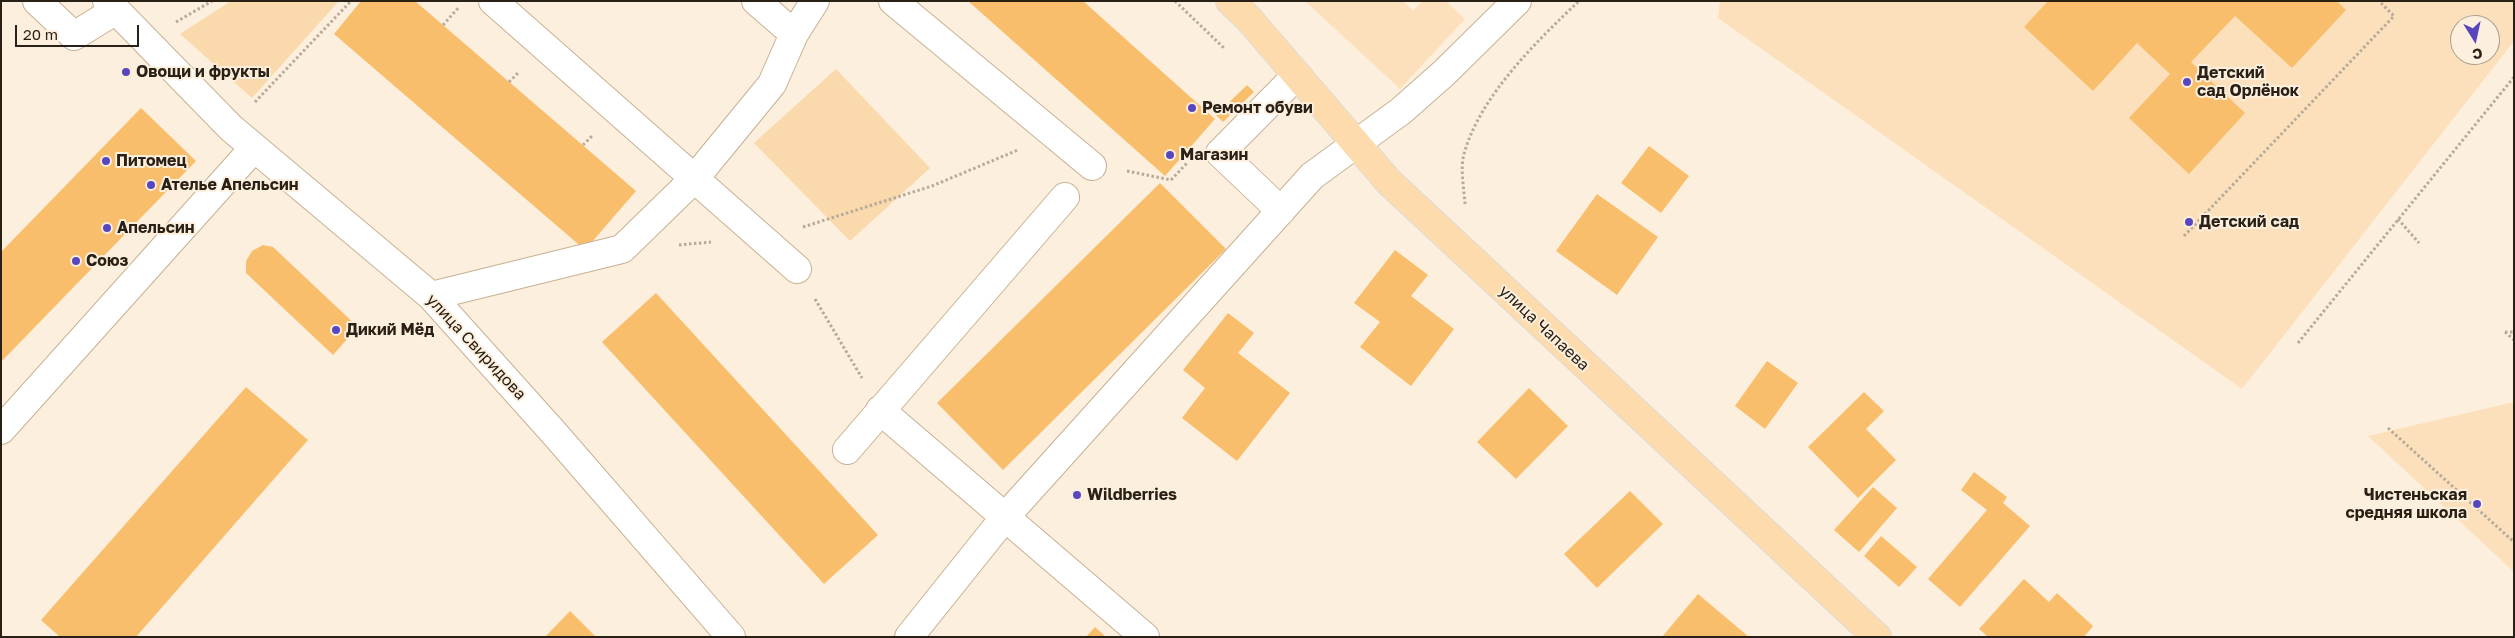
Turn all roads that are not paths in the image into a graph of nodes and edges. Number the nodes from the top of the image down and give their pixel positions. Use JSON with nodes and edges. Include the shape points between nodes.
{"nodes":[{"id":1,"x":37,"y":1,"type":"edge"},
{"id":2,"x":493,"y":1,"type":"edge"},
{"id":3,"x":756,"y":1,"type":"edge"},
{"id":4,"x":815,"y":1,"type":"edge"},
{"id":5,"x":893,"y":1,"type":"edge"},
{"id":6,"x":1230,"y":1,"type":"edge"},
{"id":7,"x":1517,"y":1,"type":"edge"},
{"id":8,"x":112,"y":6,"type":"edge"},
{"id":9,"x":794,"y":34,"type":"junction"},
{"id":10,"x":1297,"y":75,"type":"junction"},
{"id":11,"x":1401,"y":111,"type":"junction"},
{"id":12,"x":1328,"y":112,"type":"junction"},
{"id":13,"x":1357,"y":145,"type":"junction"},
{"id":14,"x":254,"y":148,"type":"junction"},
{"id":15,"x":1092,"y":166,"type":"road end"},
{"id":16,"x":1312,"y":176,"type":"junction"},
{"id":17,"x":695,"y":178,"type":"junction"},
{"id":18,"x":1389,"y":182,"type":"junction"},
{"id":19,"x":1065,"y":197,"type":"dead end"},
{"id":20,"x":1281,"y":211,"type":"junction"},
{"id":21,"x":797,"y":268,"type":"road end"},
{"id":22,"x":431,"y":296,"type":"junction"},
{"id":23,"x":880,"y":410,"type":"junction"},
{"id":24,"x":1,"y":430,"type":"edge"},
{"id":25,"x":847,"y":450,"type":"dead end"},
{"id":26,"x":1006,"y":516,"type":"junction"},
{"id":27,"x":731,"y":637,"type":"edge"},
{"id":28,"x":909,"y":637,"type":"edge"},
{"id":29,"x":1145,"y":637,"type":"edge"},
{"id":30,"x":1876,"y":637,"type":"edge"}],
"edges":[{"from":1,"to":8,"type":"street","via":[[74,36]]},
{"from":2,"to":17,"type":"street"},
{"from":3,"to":9,"type":"street"},
{"from":4,"to":9,"type":"street"},
{"from":5,"to":15,"type":"street"},
{"from":6,"to":10,"type":"main road","name":"улица Чапаева"},
{"from":7,"to":11,"type":"street"},
{"from":8,"to":14,"type":"street","name":"улица Свиридова"},
{"from":9,"to":17,"type":"street","via":[[772,84]]},
{"from":10,"to":12,"type":"main road","name":"улица Чапаева"},
{"from":10,"to":20,"type":"street","via":[[1220,153]]},
{"from":11,"to":12,"type":"street","via":[[1372,124],[1352,124]]},
{"from":11,"to":13,"type":"street"},
{"from":11,"to":18,"type":"street","via":[[1385,132],[1382,145],[1381,159]]},
{"from":12,"to":13,"type":"main road","name":"улица Чапаева"},
{"from":12,"to":16,"type":"street","via":[[1332,131],[1327,157]]},
{"from":13,"to":16,"type":"street"},
{"from":13,"to":18,"type":"main road","name":"улица Чапаева"},
{"from":14,"to":22,"type":"street","name":"улица Свиридова"},
{"from":14,"to":24,"type":"street"},
{"from":16,"to":18,"type":"street","via":[[1332,166],[1351,166],[1369,170]]},
{"from":16,"to":20,"type":"street"},
{"from":17,"to":21,"type":"street"},
{"from":17,"to":22,"type":"street","via":[[622,249]]},
{"from":18,"to":30,"type":"main road","name":"улица Чапаева"},
{"from":19,"to":23,"type":"street"},
{"from":20,"to":26,"type":"street"},
{"from":22,"to":27,"type":"street","name":"улица Свиридова"},
{"from":23,"to":25,"type":"street"},
{"from":23,"to":26,"type":"street"},
{"from":26,"to":28,"type":"street"},
{"from":26,"to":29,"type":"street"}]}
